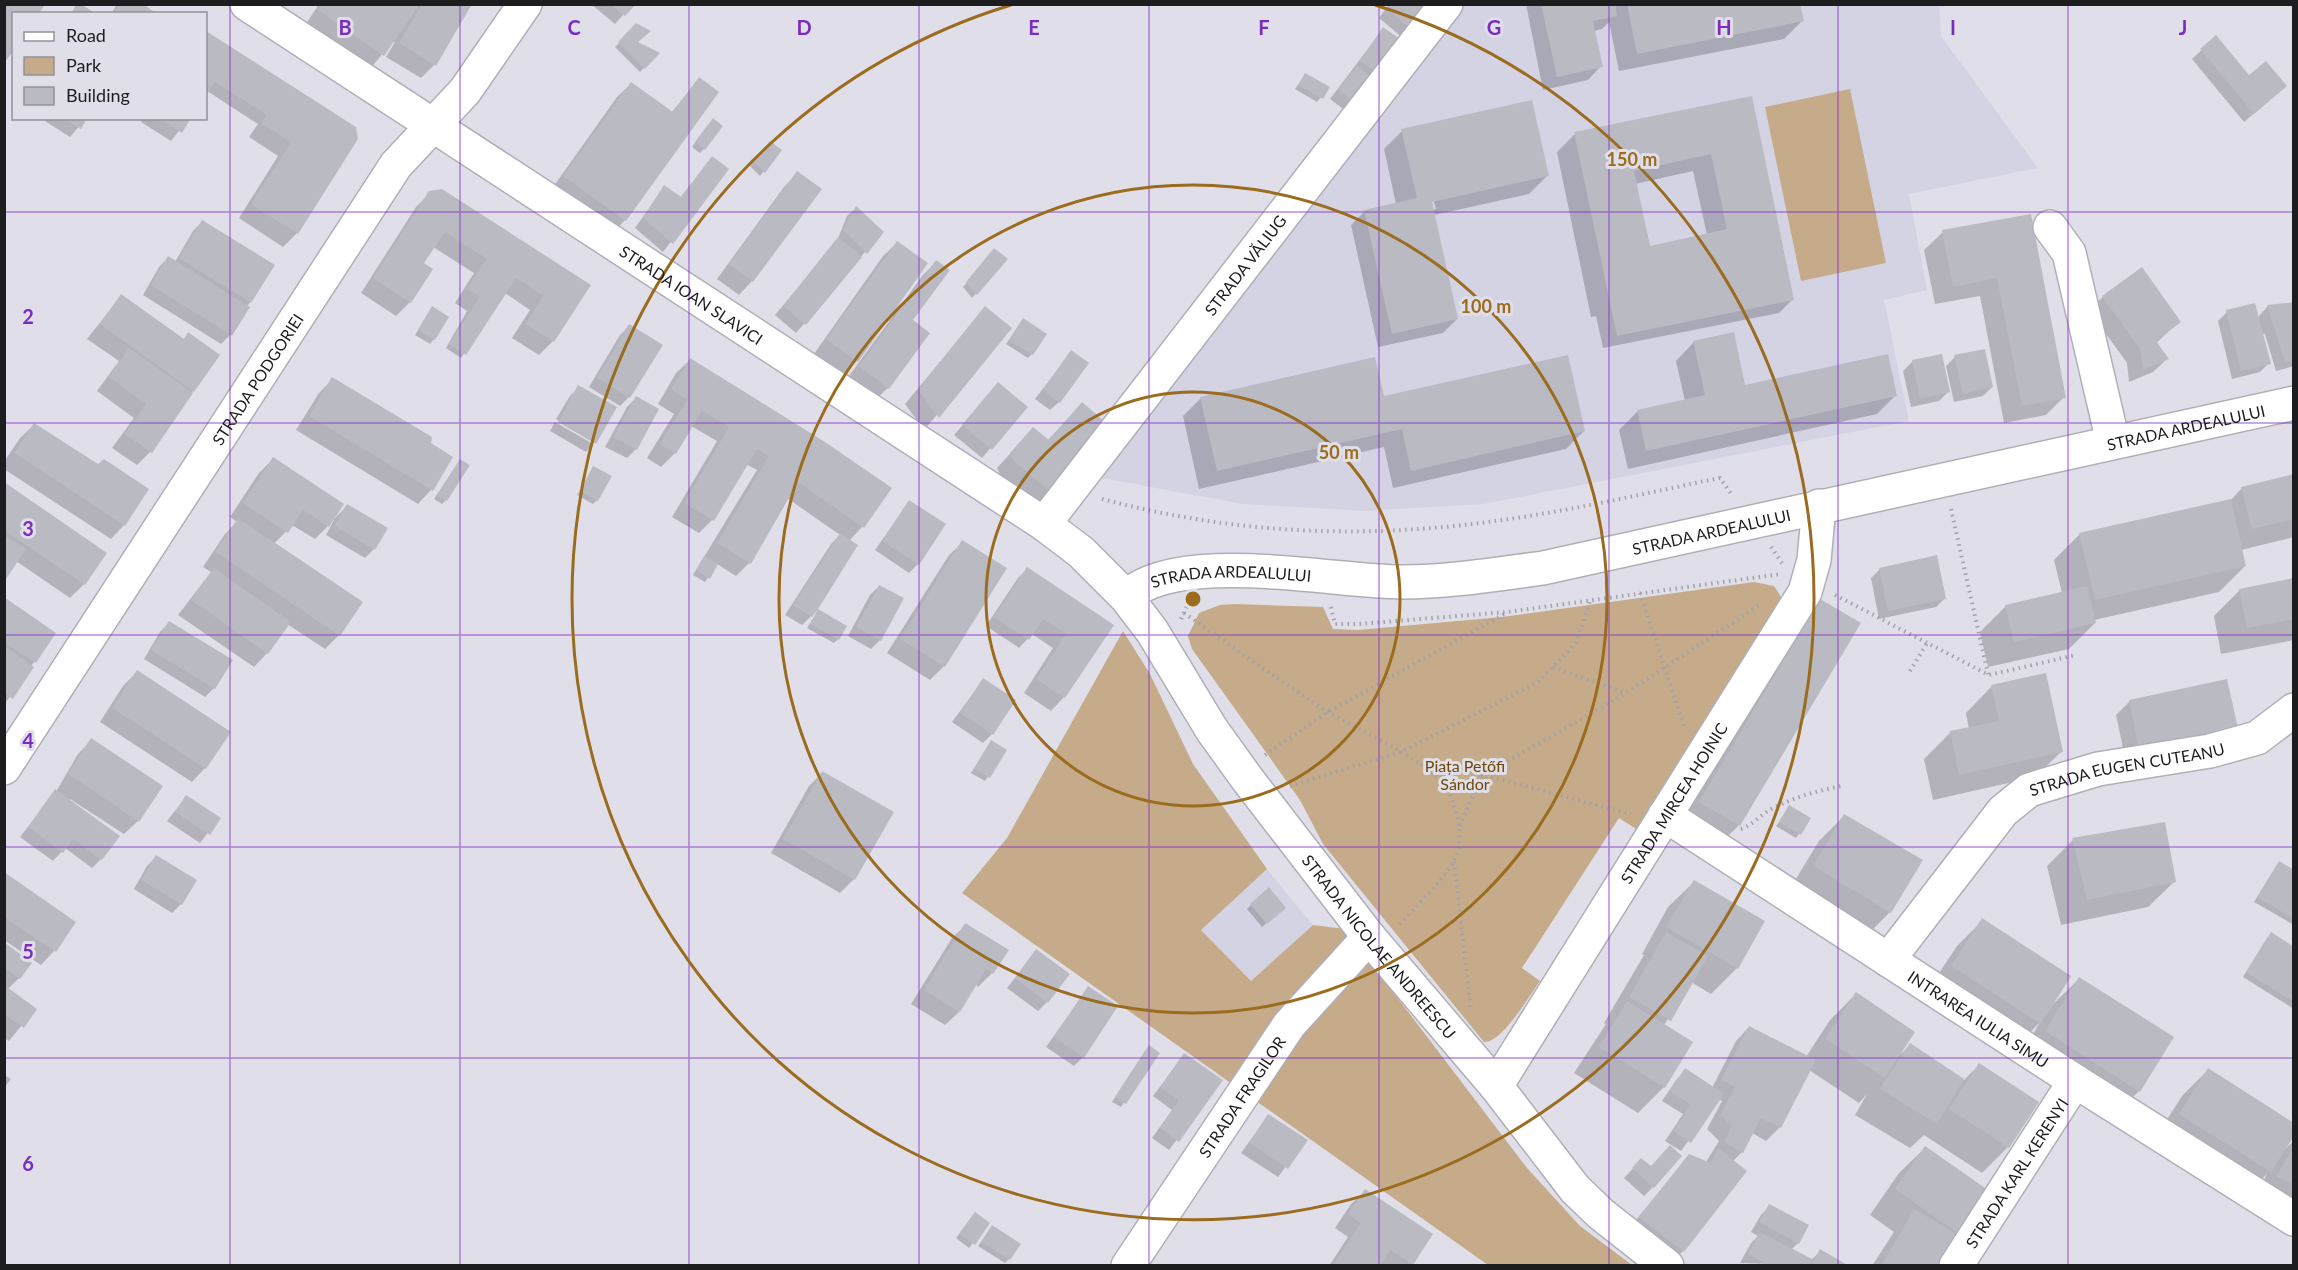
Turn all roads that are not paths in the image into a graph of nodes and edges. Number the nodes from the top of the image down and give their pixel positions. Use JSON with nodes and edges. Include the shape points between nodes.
{"nodes":[{"id":1,"x":248,"y":4,"type":"edge"},
{"id":2,"x":525,"y":4,"type":"edge"},
{"id":3,"x":1446,"y":4,"type":"edge"},
{"id":4,"x":431,"y":126,"type":"junction"},
{"id":5,"x":2050,"y":227,"type":"dead end"},
{"id":6,"x":2294,"y":403,"type":"edge"},
{"id":7,"x":2113,"y":442,"type":"junction"},
{"id":8,"x":1819,"y":506,"type":"junction"},
{"id":9,"x":1044,"y":524,"type":"junction"},
{"id":10,"x":1125,"y":597,"type":"junction"},
{"id":11,"x":2294,"y":710,"type":"edge"},
{"id":12,"x":4,"y":768,"type":"edge"},
{"id":13,"x":1653,"y":816,"type":"junction"},
{"id":14,"x":1383,"y":932,"type":"junction"},
{"id":15,"x":1888,"y":960,"type":"junction"},
{"id":16,"x":2075,"y":1081,"type":"junction"},
{"id":17,"x":1496,"y":1086,"type":"junction"},
{"id":18,"x":2294,"y":1219,"type":"edge"},
{"id":19,"x":1128,"y":1266,"type":"edge"},
{"id":20,"x":1667,"y":1266,"type":"edge"},
{"id":21,"x":1956,"y":1266,"type":"edge"}],
"edges":[{"from":1,"to":4,"type":"street","name":"STRADA IOAN SLAVICI"},
{"from":2,"to":4,"type":"street","name":"STRADA PODGORIEI","via":[[465,90]]},
{"from":3,"to":9,"type":"street","name":"STRADA VĂLIUG"},
{"from":4,"to":9,"type":"street","name":"STRADA IOAN SLAVICI"},
{"from":4,"to":12,"type":"street","name":"STRADA PODGORIEI","via":[[396,165]]},
{"from":5,"to":7,"type":"street","via":[[2069,253]]},
{"from":6,"to":7,"type":"street","name":"STRADA ARDEALULUI"},
{"from":7,"to":8,"type":"street","name":"STRADA ARDEALULUI"},
{"from":8,"to":10,"type":"street","name":"STRADA ARDEALULUI","via":[[1543,568],[1403,582],[1183,572],[1136,587]]},
{"from":8,"to":13,"type":"street","name":"STRADA MIRCEA HOINIC","via":[[1803,574],[1805,592],[1710,741]]},
{"from":9,"to":10,"type":"street","name":"STRADA IOAN SLAVICI","via":[[1081,552]]},
{"from":10,"to":14,"type":"street","name":"STRADA NICOLAE ANDREESCU","via":[[1152,631],[1212,730]]},
{"from":11,"to":15,"type":"street","name":"STRADA EUGEN CUTEANU","via":[[2257,738],[2210,751],[2098,769],[2029,790],[2003,811]]},
{"from":13,"to":15,"type":"street","name":"INTRAREA IULIA SIMU","via":[[1695,835]]},
{"from":13,"to":17,"type":"street","name":"STRADA MIRCEA HOINIC"},
{"from":14,"to":17,"type":"street","name":"STRADA NICOLAE ANDREESCU"},
{"from":14,"to":19,"type":"street","name":"STRADA FRAGILOR","via":[[1289,1025]]},
{"from":15,"to":16,"type":"street","name":"INTRAREA IULIA SIMU"},
{"from":16,"to":18,"type":"street","name":"INTRAREA IULIA SIMU"},
{"from":16,"to":21,"type":"street","name":"STRADA KARL KERENYI"},
{"from":17,"to":20,"type":"street","name":"STRADA NICOLAE ANDREESCU","via":[[1575,1189]]}]}
